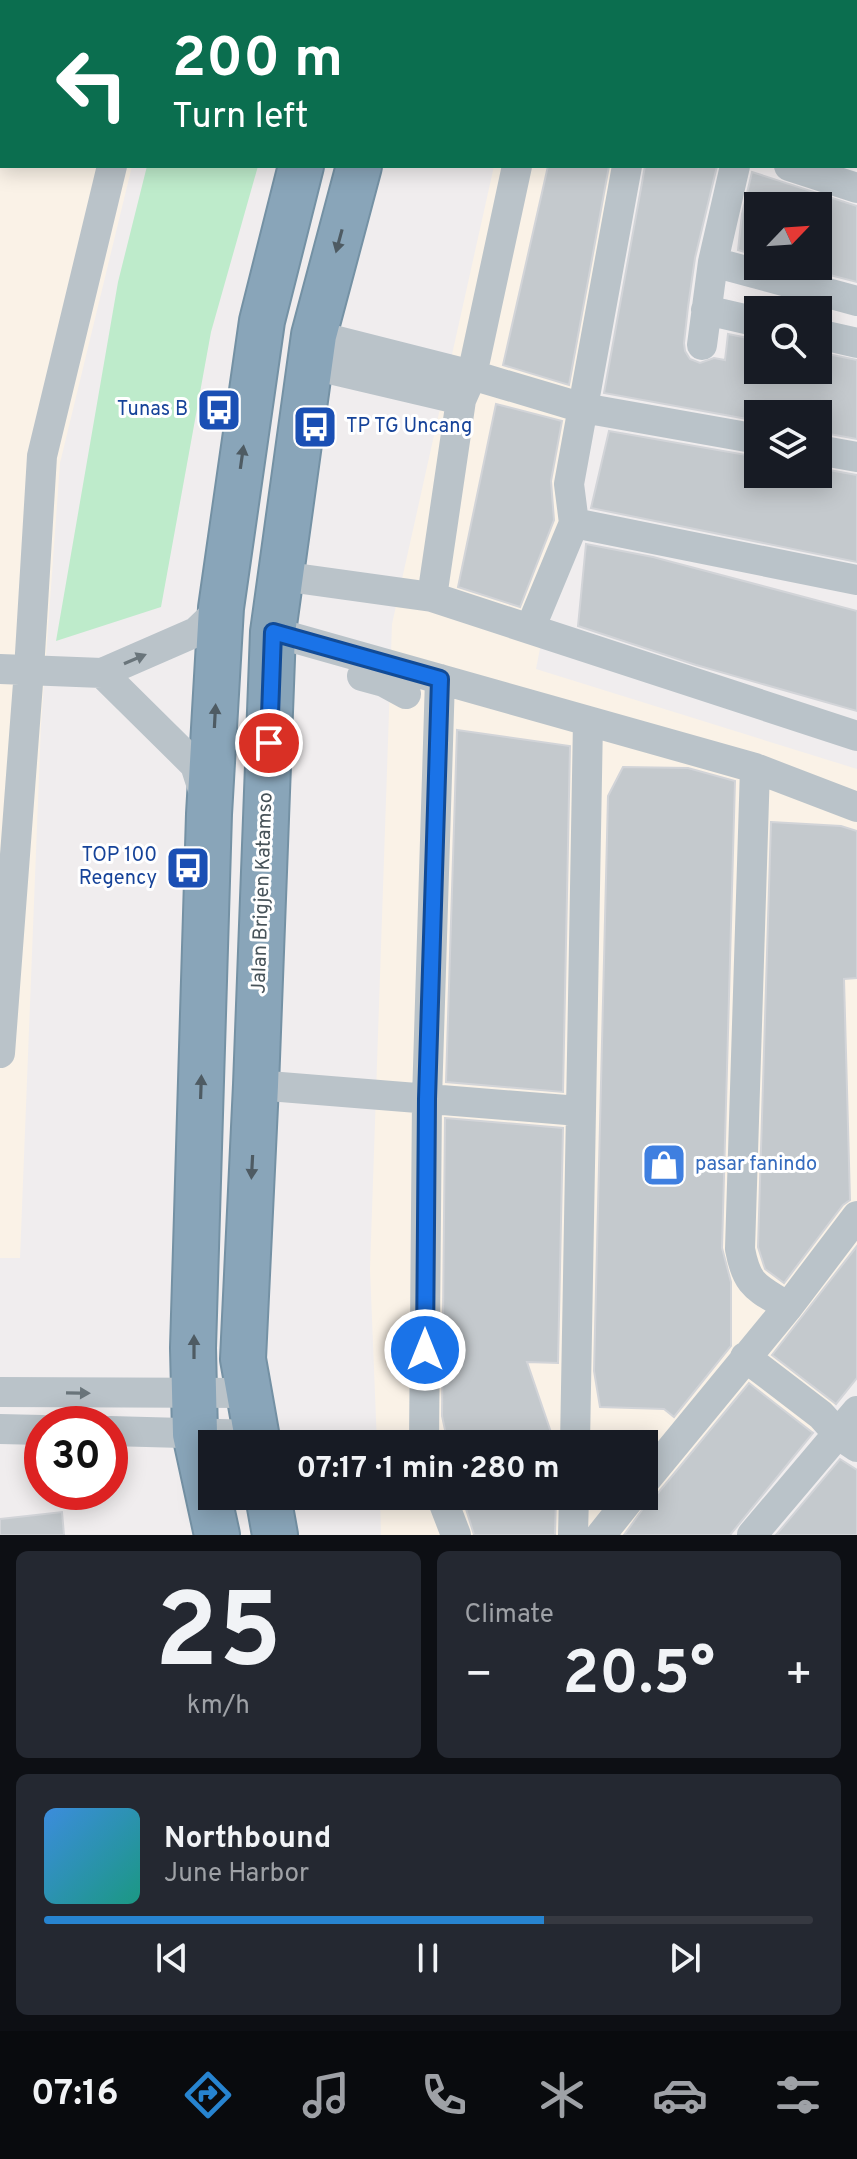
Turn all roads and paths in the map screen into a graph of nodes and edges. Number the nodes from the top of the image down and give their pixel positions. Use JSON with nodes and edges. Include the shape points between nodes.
{"nodes":[{"id":1,"x":112,"y":168,"type":"edge"},
{"id":2,"x":300,"y":168,"type":"edge"},
{"id":3,"x":359,"y":168,"type":"edge"},
{"id":4,"x":517,"y":168,"type":"edge"},
{"id":5,"x":627,"y":168,"type":"edge"},
{"id":6,"x":735,"y":168,"type":"edge"},
{"id":7,"x":795,"y":168,"type":"edge"},
{"id":8,"x":857,"y":188,"type":"edge"},
{"id":9,"x":713,"y":262,"type":"junction"},
{"id":10,"x":857,"y":301,"type":"edge"},
{"id":11,"x":706,"y":310,"type":"junction"},
{"id":12,"x":744,"y":319,"type":"edge"},
{"id":13,"x":832,"y":337,"type":"edge"},
{"id":14,"x":857,"y":343,"type":"edge"},
{"id":15,"x":702,"y":345,"type":"dead end"},
{"id":16,"x":326,"y":357,"type":"junction"},
{"id":17,"x":466,"y":387,"type":"junction"},
{"id":18,"x":583,"y":408,"type":"junction"},
{"id":19,"x":744,"y":437,"type":"edge"},
{"id":20,"x":832,"y":453,"type":"edge"},
{"id":21,"x":857,"y":457,"type":"edge"},
{"id":22,"x":574,"y":523,"type":"junction"},
{"id":23,"x":281,"y":576,"type":"junction"},
{"id":24,"x":857,"y":580,"type":"edge"},
{"id":25,"x":432,"y":597,"type":"junction"},
{"id":26,"x":221,"y":608,"type":"junction"},
{"id":27,"x":530,"y":629,"type":"junction"},
{"id":28,"x":272,"y":641,"type":"junction"},
{"id":29,"x":15,"y":669,"type":"edge"},
{"id":30,"x":102,"y":673,"type":"junction"},
{"id":31,"x":440,"y":679,"type":"junction"},
{"id":32,"x":406,"y":694,"type":"dead end"},
{"id":33,"x":588,"y":721,"type":"junction"},
{"id":34,"x":857,"y":736,"type":"edge"},
{"id":35,"x":755,"y":768,"type":"junction"},
{"id":36,"x":857,"y":807,"type":"edge"},
{"id":37,"x":209,"y":814,"type":"junction"},
{"id":38,"x":0,"y":1053,"type":"edge"},
{"id":39,"x":256,"y":1085,"type":"junction"},
{"id":40,"x":427,"y":1099,"type":"junction"},
{"id":41,"x":579,"y":1111,"type":"junction"},
{"id":42,"x":857,"y":1216,"type":"edge"},
{"id":43,"x":788,"y":1307,"type":"junction"},
{"id":44,"x":745,"y":1357,"type":"junction"},
{"id":45,"x":0,"y":1392,"type":"edge"},
{"id":46,"x":194,"y":1414,"type":"junction"},
{"id":47,"x":254,"y":1424,"type":"edge"},
{"id":48,"x":128,"y":1427,"type":"edge"},
{"id":49,"x":0,"y":1429,"type":"edge"},
{"id":50,"x":24,"y":1430,"type":"edge"},
{"id":51,"x":424,"y":1430,"type":"edge"},
{"id":52,"x":575,"y":1430,"type":"edge"},
{"id":53,"x":851,"y":1431,"type":"edge"},
{"id":54,"x":658,"y":1465,"type":"edge"},
{"id":55,"x":271,"y":1510,"type":"edge"},
{"id":56,"x":446,"y":1510,"type":"edge"},
{"id":57,"x":574,"y":1510,"type":"edge"},
{"id":58,"x":621,"y":1510,"type":"edge"},
{"id":59,"x":217,"y":1535,"type":"edge"},
{"id":60,"x":275,"y":1535,"type":"edge"},
{"id":61,"x":456,"y":1535,"type":"edge"},
{"id":62,"x":573,"y":1535,"type":"edge"},
{"id":63,"x":601,"y":1535,"type":"edge"},
{"id":64,"x":752,"y":1535,"type":"edge"}],
"edges":[{"from":1,"to":29,"type":"street","via":[[42,456]]},
{"from":26,"to":2,"type":"highway","one_way":true,"via":[[262,321]]},
{"from":3,"to":16,"type":"highway","name":"Jalan Brigjen Katamso","one_way":true},
{"from":4,"to":17,"type":"street"},
{"from":5,"to":18,"type":"street"},
{"from":6,"to":9,"type":"street"},
{"from":7,"to":8,"type":"street"},
{"from":9,"to":10,"type":"street"},
{"from":9,"to":11,"type":"street"},
{"from":11,"to":12,"type":"street"},
{"from":11,"to":15,"type":"street"},
{"from":13,"to":14,"type":"street"},
{"from":16,"to":17,"type":"street"},
{"from":16,"to":17,"type":"street"},
{"from":16,"to":23,"type":"highway","name":"Jalan Brigjen Katamso"},
{"from":17,"to":18,"type":"street"},
{"from":17,"to":25,"type":"street"},
{"from":18,"to":19,"type":"street"},
{"from":18,"to":22,"type":"street","via":[[569,484]]},
{"from":20,"to":21,"type":"street"},
{"from":22,"to":24,"type":"street"},
{"from":22,"to":27,"type":"street"},
{"from":23,"to":25,"type":"street"},
{"from":23,"to":28,"type":"highway","name":"Jalan Brigjen Katamso"},
{"from":25,"to":27,"type":"street"},
{"from":30,"to":26,"type":"street","one_way":true,"via":[[196,632]]},
{"from":37,"to":26,"type":"highway","one_way":true},
{"from":27,"to":34,"type":"street"},
{"from":28,"to":31,"type":"street"},
{"from":28,"to":32,"type":"street","via":[[306,663],[384,682]]},
{"from":28,"to":39,"type":"highway","name":"Jalan Brigjen Katamso"},
{"from":29,"to":30,"type":"street"},
{"from":29,"to":38,"type":"street"},
{"from":30,"to":37,"type":"street","via":[[195,765]]},
{"from":31,"to":33,"type":"street"},
{"from":31,"to":40,"type":"street"},
{"from":33,"to":35,"type":"street"},
{"from":33,"to":41,"type":"street"},
{"from":35,"to":36,"type":"street"},
{"from":35,"to":43,"type":"street","via":[[740,1249],[751,1283]]},
{"from":46,"to":37,"type":"highway","one_way":true},
{"from":39,"to":40,"type":"street"},
{"from":39,"to":47,"type":"highway","name":"Jalan Brigjen Katamso","one_way":true,"via":[[243,1359]]},
{"from":40,"to":41,"type":"street"},
{"from":40,"to":51,"type":"street"},
{"from":41,"to":52,"type":"street"},
{"from":42,"to":43,"type":"street"},
{"from":43,"to":44,"type":"street"},
{"from":44,"to":53,"type":"street","via":[[821,1415]]},
{"from":44,"to":54,"type":"street"},
{"from":45,"to":46,"type":"street","one_way":true},
{"from":46,"to":47,"type":"street"},
{"from":46,"to":47,"type":"street"},
{"from":46,"to":48,"type":"street"},
{"from":46,"to":59,"type":"highway"},
{"from":49,"to":50,"type":"street"},
{"from":53,"to":64,"type":"street"},
{"from":55,"to":60,"type":"highway"},
{"from":56,"to":61,"type":"street"},
{"from":57,"to":62,"type":"street"},
{"from":58,"to":63,"type":"street"}]}
